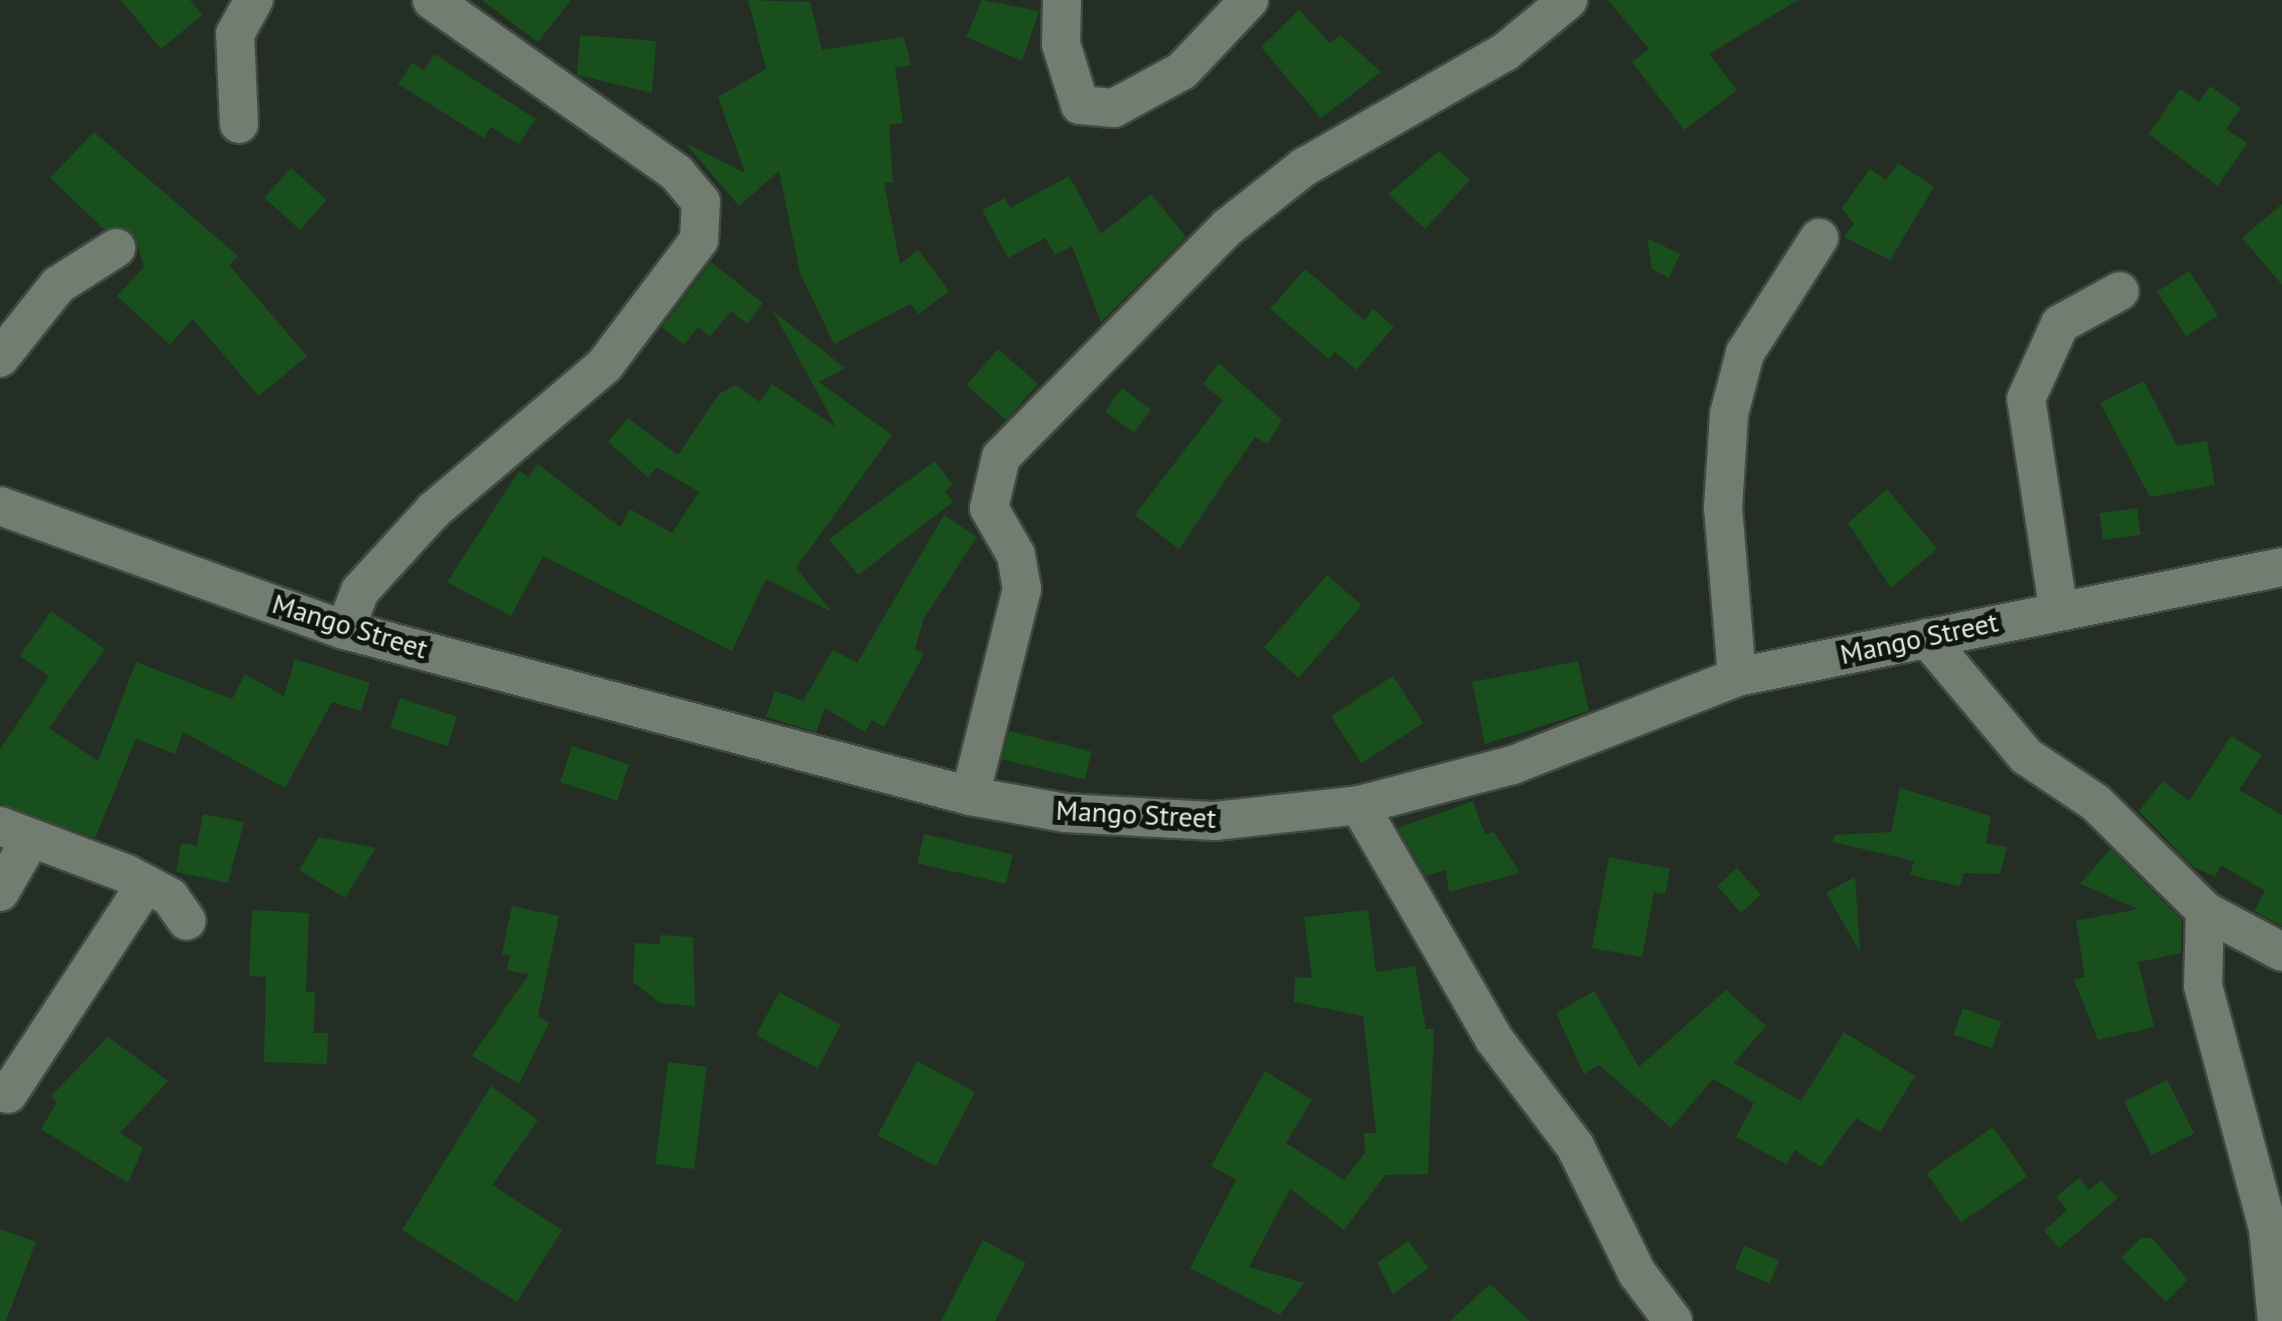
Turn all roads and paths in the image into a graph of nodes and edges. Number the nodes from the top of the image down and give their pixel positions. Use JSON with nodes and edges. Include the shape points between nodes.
{"nodes":[{"id":1,"x":254,"y":0,"type":"edge"},
{"id":2,"x":432,"y":0,"type":"edge"},
{"id":3,"x":1062,"y":0,"type":"edge"},
{"id":4,"x":1249,"y":0,"type":"edge"},
{"id":5,"x":1568,"y":0,"type":"edge"},
{"id":6,"x":240,"y":124,"type":"dead end"},
{"id":7,"x":1819,"y":238,"type":"dead end"},
{"id":8,"x":116,"y":248,"type":"dead end"},
{"id":9,"x":2120,"y":291,"type":"dead end"},
{"id":10,"x":0,"y":358,"type":"edge"},
{"id":11,"x":0,"y":506,"type":"edge"},
{"id":12,"x":2282,"y":567,"type":"edge"},
{"id":13,"x":2058,"y":607,"type":"junction"},
{"id":14,"x":345,"y":630,"type":"junction"},
{"id":15,"x":1927,"y":638,"type":"junction"},
{"id":16,"x":1737,"y":676,"type":"junction"},
{"id":17,"x":970,"y":796,"type":"junction"},
{"id":18,"x":1359,"y":805,"type":"junction"},
{"id":19,"x":15,"y":833,"type":"edge"},
{"id":20,"x":146,"y":884,"type":"junction"},
{"id":21,"x":0,"y":892,"type":"edge"},
{"id":22,"x":2204,"y":911,"type":"junction"},
{"id":23,"x":187,"y":921,"type":"dead end"},
{"id":24,"x":2282,"y":952,"type":"edge"},
{"id":25,"x":8,"y":1094,"type":"dead end"},
{"id":26,"x":1673,"y":1321,"type":"edge"},
{"id":27,"x":2278,"y":1321,"type":"edge"}],
"edges":[{"from":1,"to":6,"type":"street","via":[[235,34]]},
{"from":2,"to":14,"type":"street","via":[[677,173],[700,202],[699,240],[604,366],[434,510],[360,591]]},
{"from":3,"to":4,"type":"street","via":[[1061,44],[1080,105],[1114,108],[1182,71]]},
{"from":5,"to":17,"type":"street","via":[[1505,52],[1304,168],[1228,227],[1000,458],[988,508],[1016,555],[1022,589]]},
{"from":7,"to":16,"type":"street","via":[[1746,353],[1728,414],[1723,508]]},
{"from":8,"to":10,"type":"street","via":[[58,285]]},
{"from":9,"to":13,"type":"street","via":[[2060,324],[2026,398]]},
{"from":11,"to":14,"type":"street","name":"Mango Street"},
{"from":12,"to":13,"type":"street","name":"Mango Street"},
{"from":13,"to":15,"type":"street","name":"Mango Street"},
{"from":14,"to":17,"type":"street","name":"Mango Street"},
{"from":15,"to":16,"type":"street","name":"Mango Street"},
{"from":15,"to":22,"type":"street","via":[[2026,756],[2096,804]]},
{"from":16,"to":18,"type":"street","name":"Mango Street","via":[[1514,764]]},
{"from":17,"to":18,"type":"street","name":"Mango Street","via":[[1065,813],[1215,820]]},
{"from":18,"to":26,"type":"street","via":[[1494,1039],[1575,1146],[1637,1273]]},
{"from":19,"to":20,"type":"street"},
{"from":19,"to":21,"type":"street"},
{"from":20,"to":23,"type":"street"},
{"from":20,"to":25,"type":"street"},
{"from":22,"to":24,"type":"street"},
{"from":22,"to":27,"type":"street","via":[[2204,986],[2268,1228]]}]}
